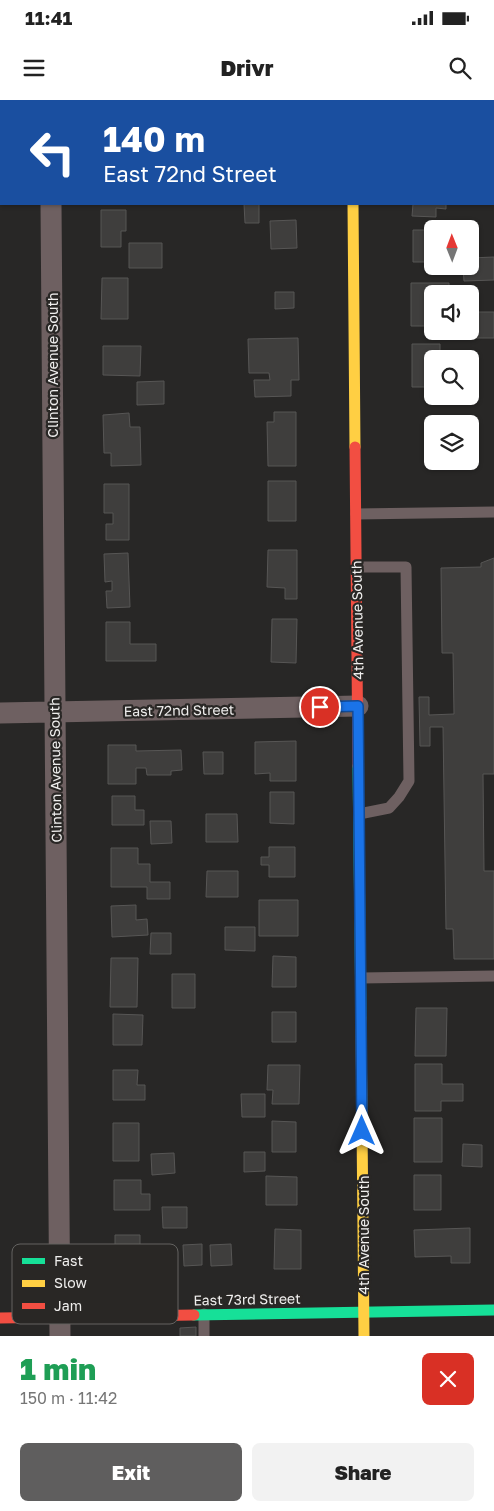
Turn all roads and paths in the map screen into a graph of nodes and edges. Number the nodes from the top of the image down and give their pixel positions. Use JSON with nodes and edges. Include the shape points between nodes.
{"nodes":[{"id":1,"x":51,"y":205,"type":"edge"},
{"id":2,"x":353,"y":205,"type":"edge"},
{"id":3,"x":494,"y":512,"type":"edge"},
{"id":4,"x":356,"y":514,"type":"junction"},
{"id":5,"x":357,"y":567,"type":"junction"},
{"id":6,"x":358,"y":706,"type":"junction"},
{"id":7,"x":54,"y":713,"type":"junction"},
{"id":8,"x":0,"y":714,"type":"edge"},
{"id":9,"x":359,"y":814,"type":"junction"},
{"id":10,"x":494,"y":976,"type":"edge"},
{"id":11,"x":361,"y":978,"type":"junction"},
{"id":12,"x":59,"y":1244,"type":"edge"},
{"id":13,"x":494,"y":1310,"type":"edge"},
{"id":14,"x":364,"y":1312,"type":"junction"},
{"id":15,"x":204,"y":1314,"type":"junction"},
{"id":16,"x":178,"y":1316,"type":"edge"},
{"id":17,"x":45,"y":1324,"type":"edge"},
{"id":18,"x":84,"y":1324,"type":"edge"},
{"id":19,"x":60,"y":1326,"type":"edge"},
{"id":20,"x":204,"y":1336,"type":"edge"},
{"id":21,"x":364,"y":1336,"type":"edge"}],
"edges":[{"from":1,"to":7,"type":"street","name":"Clinton Avenue South"},
{"from":2,"to":4,"type":"street","name":"4th Avenue South"},
{"from":3,"to":4,"type":"lane"},
{"from":4,"to":5,"type":"street","name":"4th Avenue South"},
{"from":5,"to":6,"type":"street","name":"4th Avenue South"},
{"from":5,"to":9,"type":"lane","via":[[406,566],[409,781],[389,808]]},
{"from":6,"to":7,"type":"street","name":"East 72nd Street"},
{"from":6,"to":9,"type":"street","name":"4th Avenue South"},
{"from":7,"to":8,"type":"street","name":"East 72nd Street"},
{"from":7,"to":12,"type":"street","name":"Clinton Avenue South"},
{"from":9,"to":11,"type":"street","name":"4th Avenue South"},
{"from":10,"to":11,"type":"lane"},
{"from":11,"to":14,"type":"street","name":"4th Avenue South"},
{"from":13,"to":14,"type":"street","name":"East 73rd Street"},
{"from":14,"to":15,"type":"street","name":"East 73rd Street"},
{"from":14,"to":21,"type":"street","name":"4th Avenue South"},
{"from":15,"to":16,"type":"street","name":"East 73rd Street"},
{"from":15,"to":20,"type":"lane"},
{"from":17,"to":19,"type":"street","name":"East 73rd Street"},
{"from":18,"to":19,"type":"street","name":"East 73rd Street"}]}
